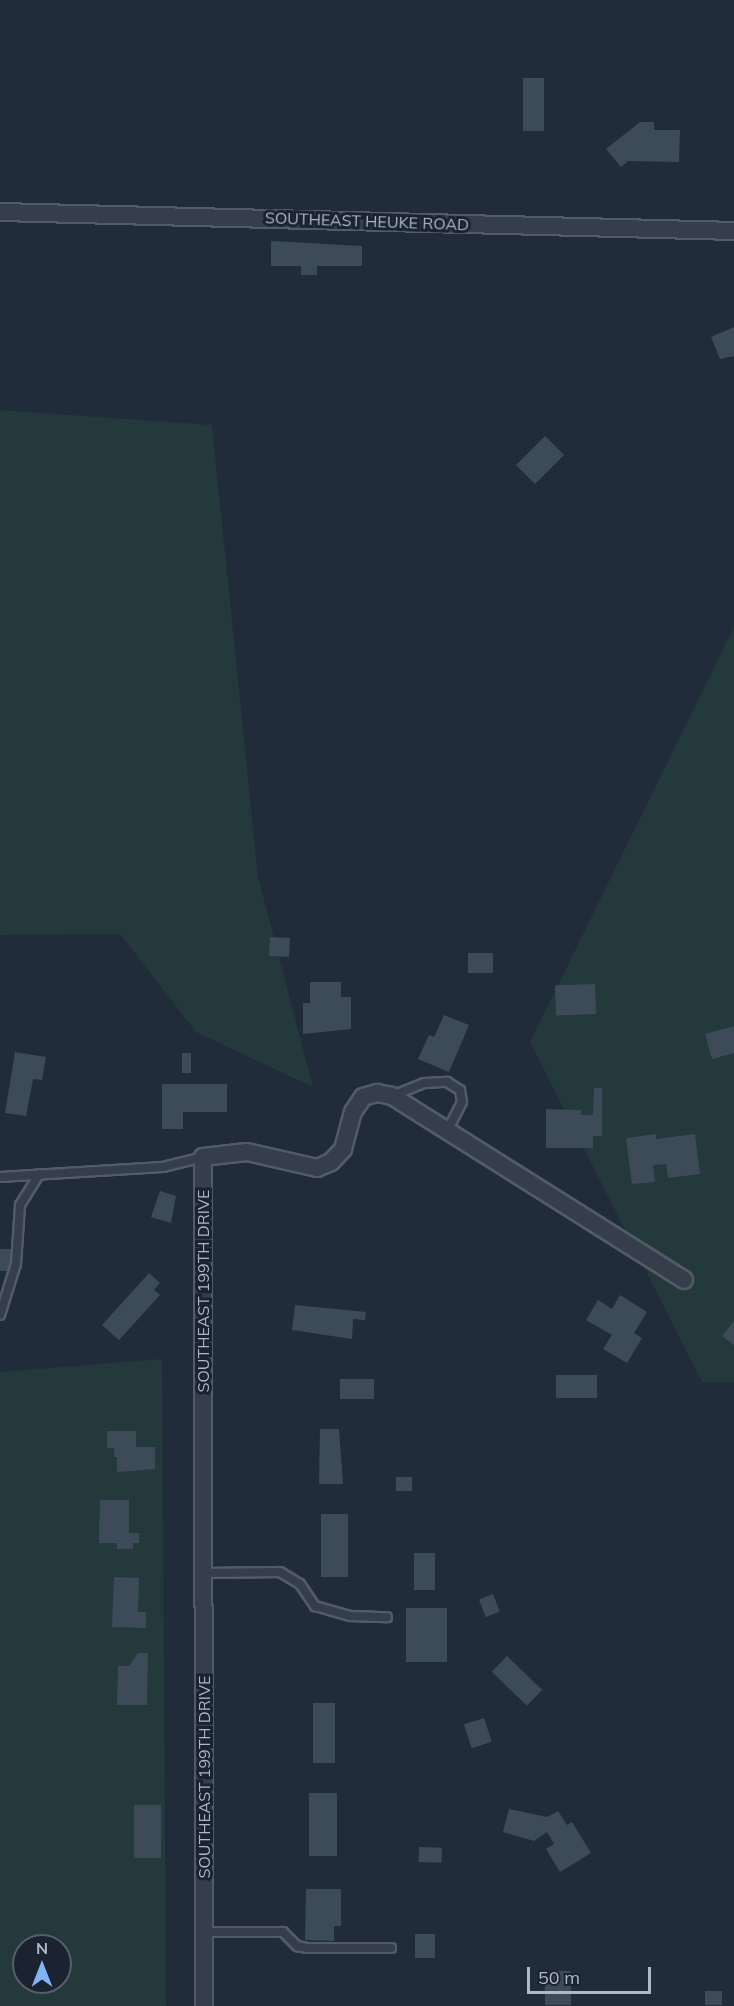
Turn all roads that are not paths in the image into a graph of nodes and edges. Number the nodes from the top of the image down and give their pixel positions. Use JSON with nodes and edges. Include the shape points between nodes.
{"nodes":[{"id":1,"x":0,"y":212,"type":"edge"},
{"id":2,"x":734,"y":231,"type":"edge"},
{"id":3,"x":392,"y":1096,"type":"junction"},
{"id":4,"x":447,"y":1132,"type":"junction"},
{"id":5,"x":203,"y":1157,"type":"junction"},
{"id":6,"x":39,"y":1175,"type":"junction"},
{"id":7,"x":0,"y":1177,"type":"edge"},
{"id":8,"x":684,"y":1280,"type":"dead end"},
{"id":9,"x":0,"y":1315,"type":"edge"},
{"id":10,"x":204,"y":1573,"type":"junction"},
{"id":11,"x":387,"y":1617,"type":"dead end"},
{"id":12,"x":204,"y":1932,"type":"junction"},
{"id":13,"x":391,"y":1948,"type":"dead end"},
{"id":14,"x":204,"y":2006,"type":"edge"}],
"edges":[{"from":1,"to":2,"type":"street","name":"SOUTHEAST HEUKE ROAD"},
{"from":3,"to":4,"type":"street"},
{"from":3,"to":4,"type":"lane","via":[[425,1083],[447,1082],[460,1090],[462,1102]]},
{"from":3,"to":5,"type":"street","via":[[377,1093],[363,1097],[353,1112],[343,1149],[331,1162],[317,1168],[247,1152]]},
{"from":4,"to":8,"type":"street"},
{"from":5,"to":6,"type":"lane","via":[[163,1167]]},
{"from":5,"to":10,"type":"street","name":"SOUTHEAST 199TH DRIVE"},
{"from":6,"to":7,"type":"lane"},
{"from":6,"to":9,"type":"lane","via":[[20,1205],[16,1264]]},
{"from":10,"to":11,"type":"lane","via":[[280,1572],[300,1584],[315,1606],[351,1616]]},
{"from":10,"to":12,"type":"street","name":"SOUTHEAST 199TH DRIVE"},
{"from":12,"to":13,"type":"lane","via":[[283,1932],[297,1946],[308,1948]]},
{"from":12,"to":14,"type":"street","name":"SOUTHEAST 199TH DRIVE"}]}
